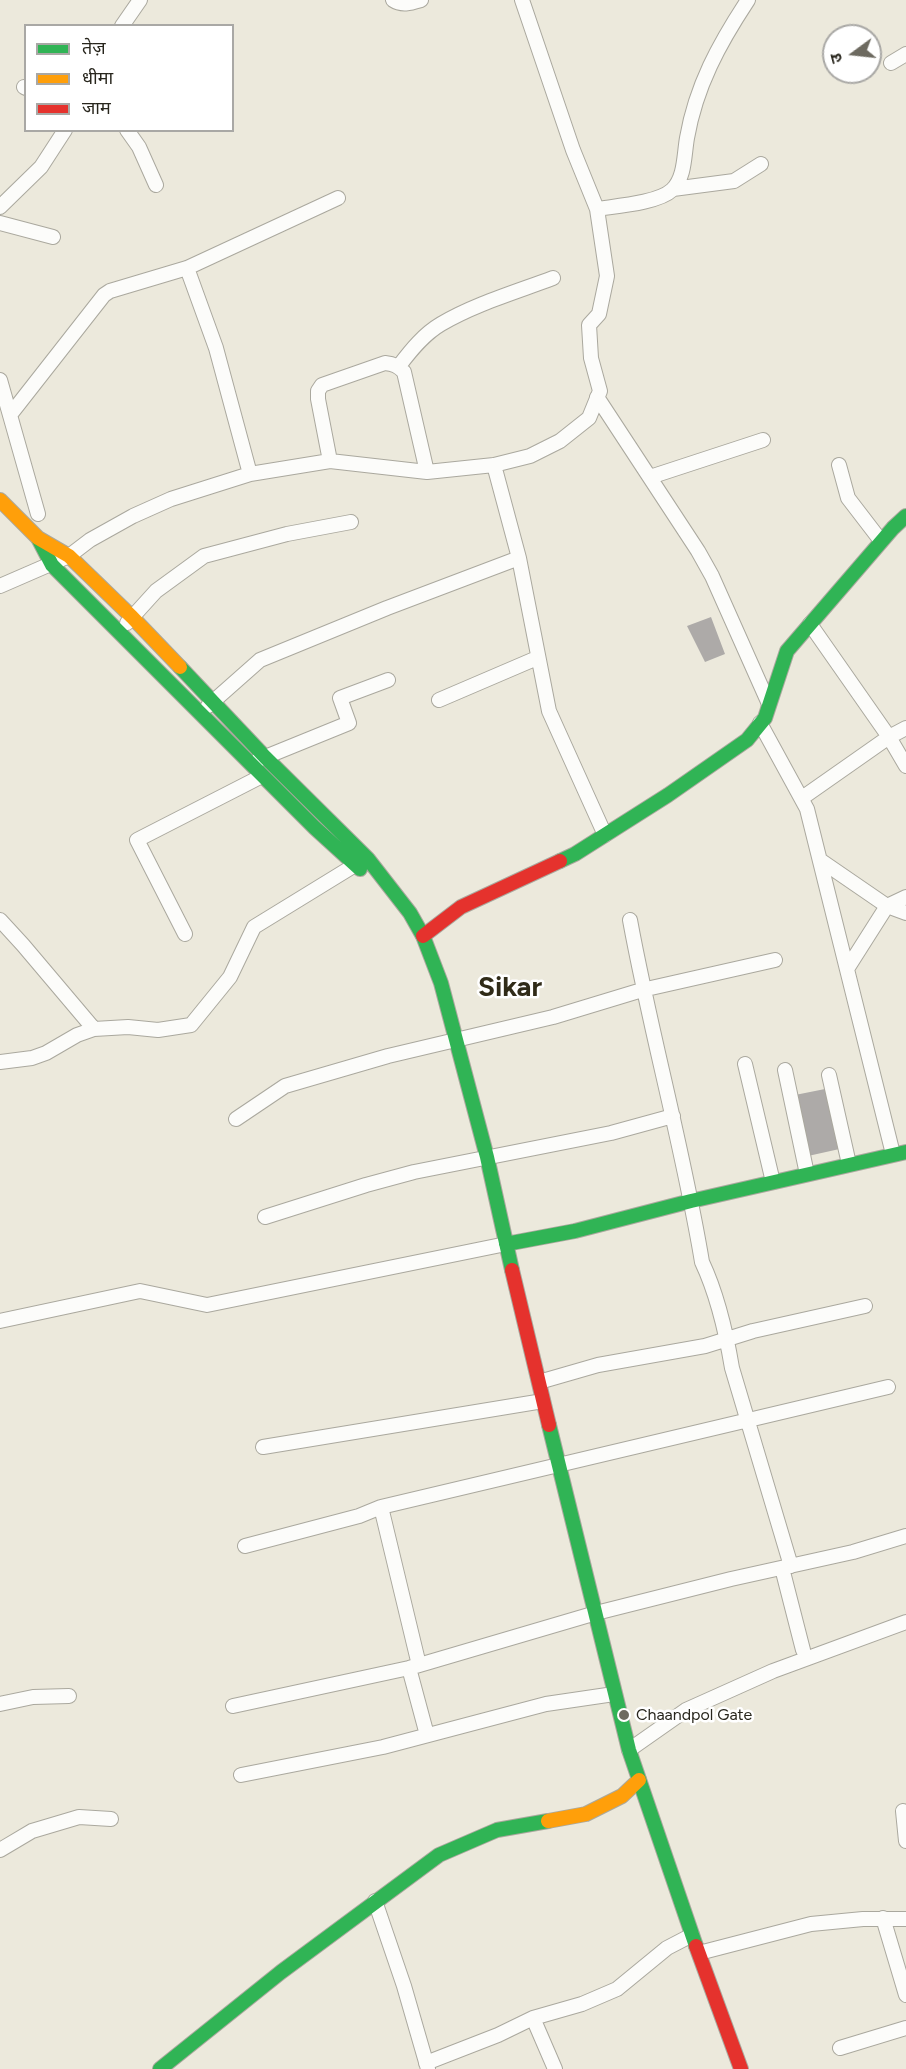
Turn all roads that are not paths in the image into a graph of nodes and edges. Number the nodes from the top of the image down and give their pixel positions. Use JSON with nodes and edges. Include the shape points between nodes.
{"nodes":[{"id":1,"x":140,"y":0,"type":"edge"},
{"id":2,"x":393,"y":0,"type":"edge"},
{"id":3,"x":421,"y":0,"type":"edge"},
{"id":4,"x":522,"y":0,"type":"edge"},
{"id":5,"x":748,"y":0,"type":"edge"},
{"id":6,"x":124,"y":24,"type":"edge"},
{"id":7,"x":906,"y":54,"type":"edge"},
{"id":8,"x":891,"y":63,"type":"dead end"},
{"id":9,"x":62,"y":132,"type":"edge"},
{"id":10,"x":128,"y":132,"type":"edge"},
{"id":11,"x":761,"y":164,"type":"dead end"},
{"id":12,"x":156,"y":185,"type":"dead end"},
{"id":13,"x":673,"y":189,"type":"junction"},
{"id":14,"x":338,"y":198,"type":"dead end"},
{"id":15,"x":0,"y":207,"type":"edge"},
{"id":16,"x":597,"y":209,"type":"junction"},
{"id":17,"x":0,"y":223,"type":"edge"},
{"id":18,"x":53,"y":237,"type":"dead end"},
{"id":19,"x":187,"y":268,"type":"junction"},
{"id":20,"x":553,"y":278,"type":"dead end"},
{"id":21,"x":399,"y":366,"type":"junction"},
{"id":22,"x":1,"y":388,"type":"edge"},
{"id":23,"x":597,"y":398,"type":"junction"},
{"id":24,"x":10,"y":415,"type":"junction"},
{"id":25,"x":763,"y":440,"type":"dead end"},
{"id":26,"x":330,"y":461,"type":"junction"},
{"id":27,"x":494,"y":465,"type":"junction"},
{"id":28,"x":839,"y":465,"type":"dead end"},
{"id":29,"x":427,"y":472,"type":"junction"},
{"id":30,"x":250,"y":474,"type":"junction"},
{"id":31,"x":650,"y":477,"type":"junction"},
{"id":32,"x":0,"y":500,"type":"edge"},
{"id":33,"x":38,"y":514,"type":"dead end"},
{"id":34,"x":906,"y":516,"type":"edge"},
{"id":35,"x":351,"y":522,"type":"dead end"},
{"id":36,"x":38,"y":538,"type":"junction"},
{"id":37,"x":881,"y":541,"type":"junction"},
{"id":38,"x":69,"y":556,"type":"junction"},
{"id":39,"x":519,"y":558,"type":"junction"},
{"id":40,"x":52,"y":565,"type":"junction"},
{"id":41,"x":0,"y":586,"type":"edge"},
{"id":42,"x":132,"y":617,"type":"junction"},
{"id":43,"x":810,"y":624,"type":"junction"},
{"id":44,"x":119,"y":632,"type":"junction"},
{"id":45,"x":537,"y":658,"type":"junction"},
{"id":46,"x":388,"y":680,"type":"dead end"},
{"id":47,"x":439,"y":700,"type":"dead end"},
{"id":48,"x":212,"y":702,"type":"junction"},
{"id":49,"x":769,"y":704,"type":"junction"},
{"id":50,"x":199,"y":712,"type":"junction"},
{"id":51,"x":760,"y":723,"type":"junction"},
{"id":52,"x":906,"y":728,"type":"edge"},
{"id":53,"x":889,"y":737,"type":"junction"},
{"id":54,"x":265,"y":757,"type":"junction"},
{"id":55,"x":251,"y":763,"type":"junction"},
{"id":56,"x":906,"y":766,"type":"edge"},
{"id":57,"x":262,"y":776,"type":"junction"},
{"id":58,"x":802,"y":798,"type":"junction"},
{"id":59,"x":605,"y":835,"type":"junction"},
{"id":60,"x":820,"y":860,"type":"junction"},
{"id":61,"x":355,"y":865,"type":"junction"},
{"id":62,"x":394,"y":895,"type":"junction"},
{"id":63,"x":906,"y":897,"type":"edge"},
{"id":64,"x":887,"y":906,"type":"junction"},
{"id":65,"x":906,"y":913,"type":"edge"},
{"id":66,"x":0,"y":920,"type":"edge"},
{"id":67,"x":630,"y":920,"type":"dead end"},
{"id":68,"x":185,"y":934,"type":"dead end"},
{"id":69,"x":423,"y":936,"type":"junction"},
{"id":70,"x":775,"y":960,"type":"dead end"},
{"id":71,"x":847,"y":969,"type":"junction"},
{"id":72,"x":642,"y":990,"type":"junction"},
{"id":73,"x":94,"y":1029,"type":"junction"},
{"id":74,"x":455,"y":1040,"type":"junction"},
{"id":75,"x":0,"y":1062,"type":"edge"},
{"id":76,"x":745,"y":1064,"type":"dead end"},
{"id":77,"x":786,"y":1070,"type":"dead end"},
{"id":78,"x":829,"y":1075,"type":"dead end"},
{"id":79,"x":673,"y":1116,"type":"junction"},
{"id":80,"x":236,"y":1119,"type":"dead end"},
{"id":81,"x":899,"y":1153,"type":"edge"},
{"id":82,"x":487,"y":1157,"type":"junction"},
{"id":83,"x":849,"y":1164,"type":"junction"},
{"id":84,"x":807,"y":1174,"type":"junction"},
{"id":85,"x":772,"y":1182,"type":"junction"},
{"id":86,"x":691,"y":1201,"type":"junction"},
{"id":87,"x":265,"y":1217,"type":"dead end"},
{"id":88,"x":506,"y":1244,"type":"junction"},
{"id":89,"x":865,"y":1306,"type":"dead end"},
{"id":90,"x":0,"y":1321,"type":"edge"},
{"id":91,"x":727,"y":1338,"type":"junction"},
{"id":92,"x":539,"y":1382,"type":"junction"},
{"id":93,"x":888,"y":1387,"type":"dead end"},
{"id":94,"x":543,"y":1401,"type":"junction"},
{"id":95,"x":746,"y":1420,"type":"junction"},
{"id":96,"x":263,"y":1447,"type":"dead end"},
{"id":97,"x":560,"y":1465,"type":"junction"},
{"id":98,"x":381,"y":1507,"type":"junction"},
{"id":99,"x":906,"y":1536,"type":"edge"},
{"id":100,"x":245,"y":1546,"type":"dead end"},
{"id":101,"x":786,"y":1567,"type":"junction"},
{"id":102,"x":596,"y":1613,"type":"junction"},
{"id":103,"x":906,"y":1622,"type":"edge"},
{"id":104,"x":803,"y":1650,"type":"dead end"},
{"id":105,"x":414,"y":1666,"type":"junction"},
{"id":106,"x":614,"y":1694,"type":"junction"},
{"id":107,"x":69,"y":1696,"type":"dead end"},
{"id":108,"x":0,"y":1704,"type":"edge"},
{"id":109,"x":233,"y":1706,"type":"dead end"},
{"id":110,"x":427,"y":1735,"type":"junction"},
{"id":111,"x":629,"y":1750,"type":"junction"},
{"id":112,"x":241,"y":1775,"type":"dead end"},
{"id":113,"x":639,"y":1780,"type":"junction"},
{"id":114,"x":903,"y":1811,"type":"dead end"},
{"id":115,"x":111,"y":1820,"type":"dead end"},
{"id":116,"x":906,"y":1841,"type":"edge"},
{"id":117,"x":0,"y":1850,"type":"edge"},
{"id":118,"x":375,"y":1901,"type":"junction"},
{"id":119,"x":883,"y":1918,"type":"junction"},
{"id":120,"x":906,"y":1919,"type":"edge"},
{"id":121,"x":692,"y":1935,"type":"junction"},
{"id":122,"x":699,"y":1953,"type":"junction"},
{"id":123,"x":906,"y":1995,"type":"edge"},
{"id":124,"x":533,"y":2018,"type":"junction"},
{"id":125,"x":906,"y":2028,"type":"edge"},
{"id":126,"x":840,"y":2048,"type":"dead end"},
{"id":127,"x":427,"y":2066,"type":"edge"},
{"id":128,"x":160,"y":2069,"type":"edge"},
{"id":129,"x":555,"y":2069,"type":"edge"},
{"id":130,"x":741,"y":2069,"type":"edge"}],
"edges":[{"from":1,"to":6,"type":"street"},
{"from":2,"to":3,"type":"street"},
{"from":4,"to":16,"type":"street"},
{"from":5,"to":13,"type":"street","via":[[709,64],[690,121],[680,179]]},
{"from":7,"to":8,"type":"street"},
{"from":9,"to":15,"type":"street","via":[[41,167]]},
{"from":10,"to":12,"type":"street"},
{"from":11,"to":13,"type":"street","via":[[734,181]]},
{"from":13,"to":16,"type":"street","via":[[654,199]]},
{"from":14,"to":19,"type":"street"},
{"from":16,"to":23,"type":"street","via":[[607,276],[598,314],[588,325],[600,391]]},
{"from":17,"to":18,"type":"street"},
{"from":19,"to":24,"type":"street","via":[[118,287],[104,296]]},
{"from":19,"to":30,"type":"street","via":[[216,348]]},
{"from":20,"to":21,"type":"street","via":[[441,324],[416,344]]},
{"from":21,"to":26,"type":"street","via":[[385,363],[322,385],[318,399]]},
{"from":21,"to":29,"type":"street","via":[[404,372]]},
{"from":22,"to":24,"type":"street"},
{"from":23,"to":27,"type":"street","via":[[589,418],[560,441],[530,456]]},
{"from":23,"to":31,"type":"street"},
{"from":24,"to":33,"type":"street"},
{"from":25,"to":31,"type":"street"},
{"from":26,"to":29,"type":"street"},
{"from":26,"to":30,"type":"street"},
{"from":27,"to":29,"type":"street"},
{"from":27,"to":39,"type":"street"},
{"from":28,"to":37,"type":"street","via":[[848,498]]},
{"from":30,"to":38,"type":"street","via":[[171,499],[133,516]]},
{"from":31,"to":49,"type":"street","via":[[712,576]]},
{"from":32,"to":36,"type":"main road"},
{"from":34,"to":37,"type":"main road"},
{"from":35,"to":42,"type":"street","via":[[204,556],[156,591]]},
{"from":36,"to":38,"type":"main road"},
{"from":36,"to":40,"type":"main road"},
{"from":37,"to":43,"type":"main road"},
{"from":38,"to":40,"type":"street"},
{"from":38,"to":42,"type":"main road"},
{"from":39,"to":45,"type":"street"},
{"from":39,"to":48,"type":"street","via":[[260,660]]},
{"from":40,"to":41,"type":"street"},
{"from":40,"to":44,"type":"main road"},
{"from":42,"to":44,"type":"street"},
{"from":42,"to":48,"type":"main road"},
{"from":43,"to":49,"type":"main road","via":[[787,651]]},
{"from":43,"to":53,"type":"street"},
{"from":44,"to":50,"type":"main road"},
{"from":45,"to":47,"type":"street"},
{"from":45,"to":59,"type":"street","via":[[549,711]]},
{"from":46,"to":54,"type":"street","via":[[339,698],[349,723]]},
{"from":48,"to":50,"type":"street"},
{"from":48,"to":54,"type":"main road"},
{"from":49,"to":51,"type":"main road"},
{"from":50,"to":55,"type":"main road"},
{"from":51,"to":58,"type":"street"},
{"from":51,"to":59,"type":"main road","via":[[747,740]]},
{"from":52,"to":53,"type":"street"},
{"from":53,"to":56,"type":"street"},
{"from":53,"to":58,"type":"street"},
{"from":54,"to":55,"type":"street"},
{"from":54,"to":62,"type":"main road","via":[[368,859]]},
{"from":55,"to":57,"type":"main road"},
{"from":57,"to":61,"type":"main road"},
{"from":57,"to":68,"type":"street","via":[[137,840]]},
{"from":58,"to":60,"type":"street"},
{"from":59,"to":69,"type":"main road","via":[[576,854],[461,907]]},
{"from":60,"to":64,"type":"street"},
{"from":60,"to":71,"type":"street"},
{"from":61,"to":62,"type":"main road"},
{"from":61,"to":73,"type":"street","via":[[254,927],[230,977],[190,1025],[158,1030]]},
{"from":62,"to":69,"type":"main road"},
{"from":63,"to":64,"type":"street"},
{"from":64,"to":65,"type":"street"},
{"from":64,"to":71,"type":"street"},
{"from":66,"to":73,"type":"street"},
{"from":67,"to":72,"type":"street"},
{"from":69,"to":74,"type":"main road","via":[[441,983]]},
{"from":70,"to":72,"type":"street"},
{"from":71,"to":81,"type":"street"},
{"from":72,"to":74,"type":"street","via":[[553,1017]]},
{"from":72,"to":79,"type":"street"},
{"from":73,"to":75,"type":"street","via":[[32,1058]]},
{"from":74,"to":80,"type":"street","via":[[285,1086]]},
{"from":74,"to":82,"type":"main road"},
{"from":76,"to":85,"type":"street"},
{"from":77,"to":84,"type":"street"},
{"from":78,"to":83,"type":"street"},
{"from":79,"to":82,"type":"street","via":[[611,1133]]},
{"from":79,"to":86,"type":"street"},
{"from":81,"to":83,"type":"main road"},
{"from":82,"to":87,"type":"street","via":[[414,1172]]},
{"from":82,"to":88,"type":"main road"},
{"from":83,"to":84,"type":"main road"},
{"from":84,"to":85,"type":"main road"},
{"from":85,"to":86,"type":"main road"},
{"from":86,"to":88,"type":"main road"},
{"from":86,"to":91,"type":"street","via":[[702,1262],[713,1285]]},
{"from":88,"to":90,"type":"street","via":[[207,1305],[140,1291]]},
{"from":88,"to":92,"type":"main road"},
{"from":89,"to":91,"type":"street"},
{"from":91,"to":92,"type":"street","via":[[705,1346],[598,1365]]},
{"from":91,"to":95,"type":"street"},
{"from":92,"to":94,"type":"main road"},
{"from":93,"to":95,"type":"street"},
{"from":94,"to":96,"type":"street"},
{"from":94,"to":97,"type":"main road"},
{"from":95,"to":97,"type":"street"},
{"from":95,"to":101,"type":"street"},
{"from":97,"to":98,"type":"street"},
{"from":97,"to":102,"type":"main road"},
{"from":98,"to":100,"type":"street"},
{"from":98,"to":105,"type":"street"},
{"from":99,"to":101,"type":"street"},
{"from":101,"to":102,"type":"street"},
{"from":101,"to":104,"type":"street"},
{"from":102,"to":105,"type":"street"},
{"from":102,"to":106,"type":"main road"},
{"from":103,"to":111,"type":"street","via":[[773,1671],[686,1710]]},
{"from":105,"to":109,"type":"street"},
{"from":105,"to":110,"type":"street"},
{"from":106,"to":110,"type":"street","via":[[546,1704]]},
{"from":106,"to":111,"type":"main road"},
{"from":107,"to":108,"type":"street","via":[[33,1697]]},
{"from":110,"to":112,"type":"street","via":[[383,1748]]},
{"from":111,"to":113,"type":"main road"},
{"from":113,"to":118,"type":"main road","via":[[622,1796],[586,1814],[497,1830],[438,1855]]},
{"from":113,"to":121,"type":"main road"},
{"from":114,"to":116,"type":"street"},
{"from":115,"to":117,"type":"street","via":[[79,1817],[32,1831]]},
{"from":118,"to":127,"type":"street"},
{"from":118,"to":128,"type":"main road"},
{"from":119,"to":120,"type":"street"},
{"from":119,"to":122,"type":"street","via":[[811,1924]]},
{"from":119,"to":123,"type":"street"},
{"from":121,"to":122,"type":"main road"},
{"from":121,"to":124,"type":"street","via":[[667,1948],[617,1989]]},
{"from":122,"to":130,"type":"main road"},
{"from":124,"to":127,"type":"street"},
{"from":124,"to":129,"type":"street"},
{"from":125,"to":126,"type":"street"}]}
